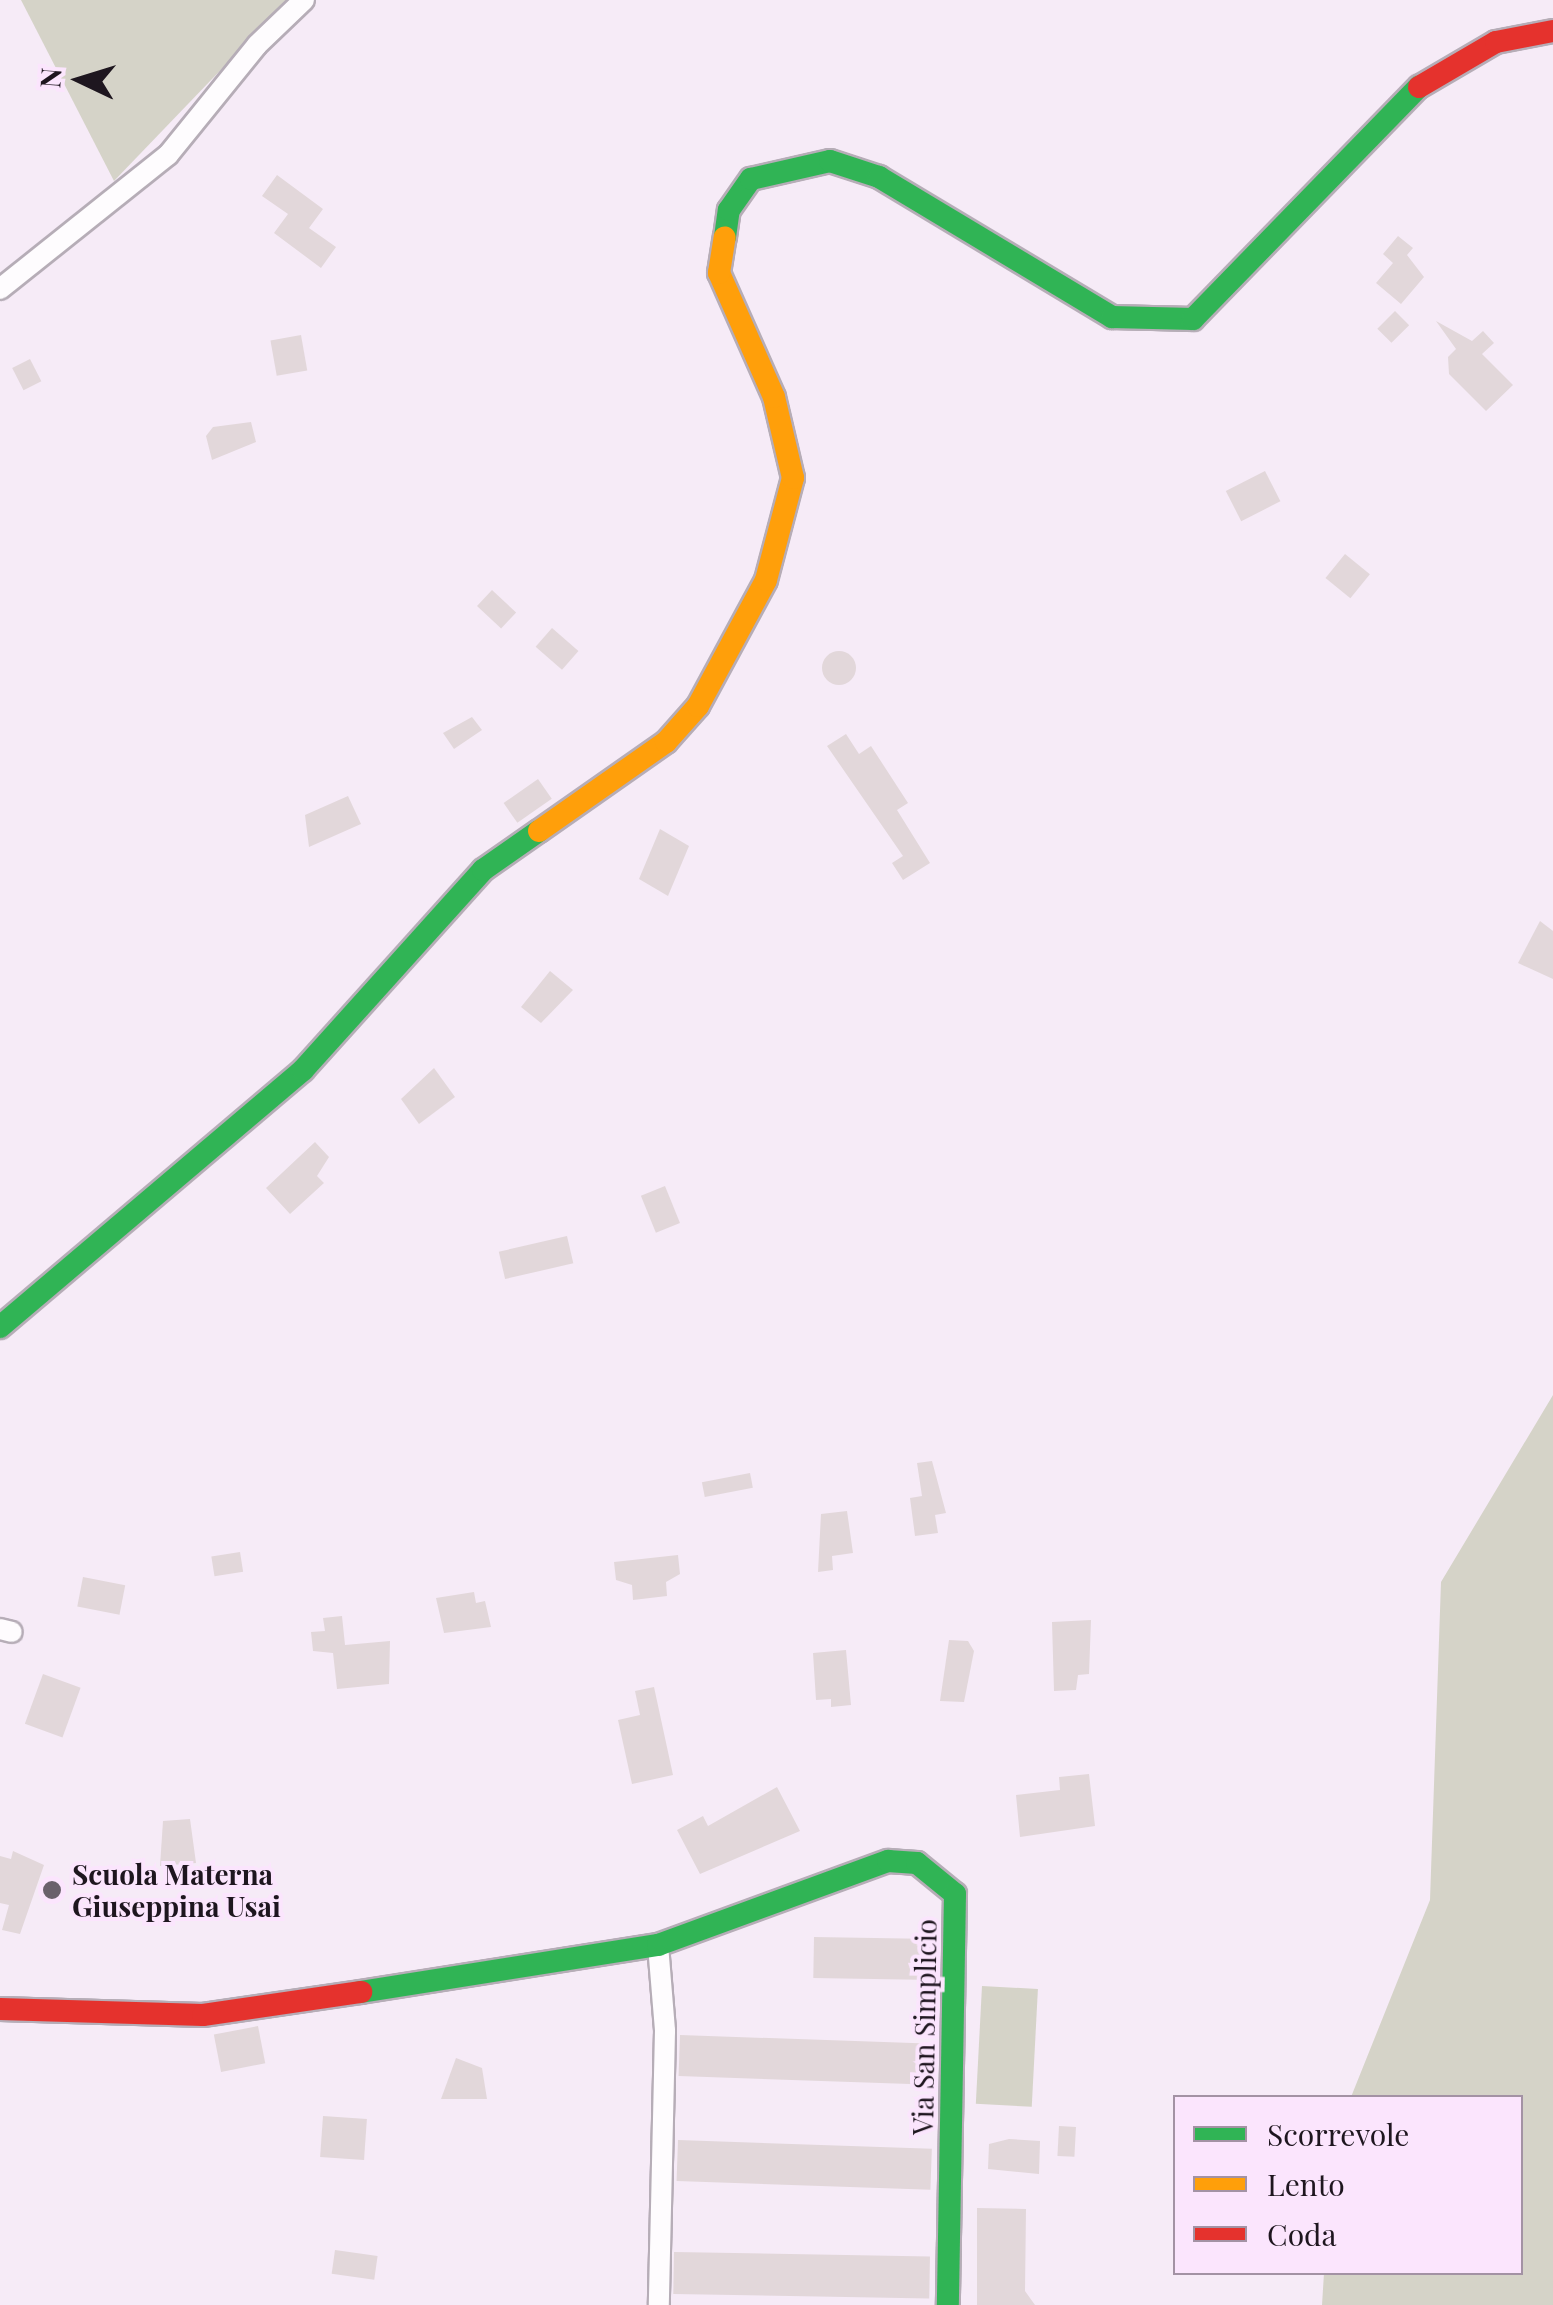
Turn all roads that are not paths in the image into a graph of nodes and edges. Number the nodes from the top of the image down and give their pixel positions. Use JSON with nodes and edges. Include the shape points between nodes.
{"nodes":[{"id":1,"x":304,"y":0,"type":"edge"},
{"id":2,"x":1553,"y":31,"type":"edge"},
{"id":3,"x":0,"y":289,"type":"edge"},
{"id":4,"x":0,"y":1328,"type":"edge"},
{"id":5,"x":658,"y":1945,"type":"junction"},
{"id":6,"x":0,"y":2009,"type":"edge"},
{"id":7,"x":658,"y":2305,"type":"edge"},
{"id":8,"x":948,"y":2305,"type":"edge"}],
"edges":[{"from":1,"to":3,"type":"street","via":[[257,45],[168,156]]},
{"from":2,"to":4,"type":"street","via":[[1496,42],[1400,98],[1193,319],[1112,318],[1008,248],[879,177],[830,161],[752,178],[729,210],[720,273],[774,397],[792,478],[766,580],[698,706],[666,742],[483,870],[304,1070]]},
{"from":5,"to":6,"type":"street","name":"Via San Simplicio","via":[[608,1946],[572,1961],[204,2014]]},
{"from":5,"to":7,"type":"street","via":[[665,2031]]},
{"from":5,"to":8,"type":"street","name":"Via San Simplicio","via":[[888,1861],[918,1863],[955,1894]]}]}
